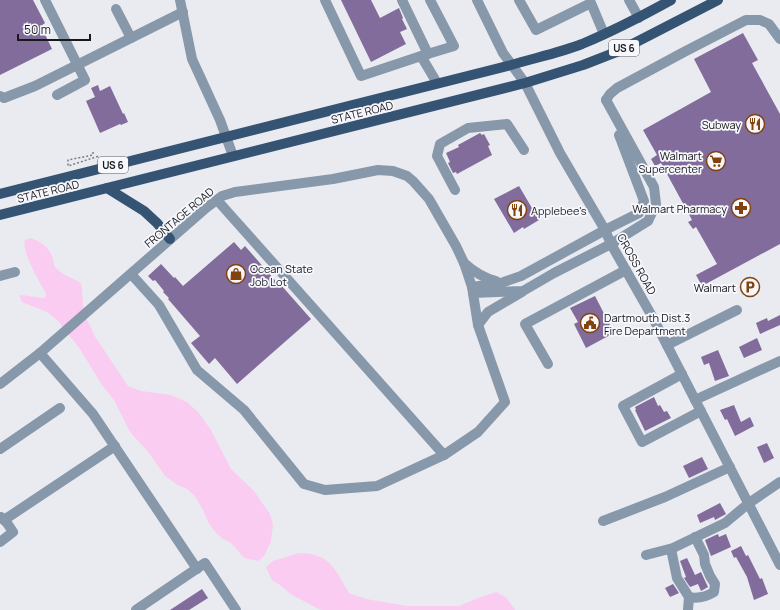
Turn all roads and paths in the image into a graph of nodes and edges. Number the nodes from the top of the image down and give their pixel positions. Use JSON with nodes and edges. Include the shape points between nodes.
{"nodes":[{"id":1,"x":45,"y":0,"type":"edge"},
{"id":2,"x":180,"y":0,"type":"edge"},
{"id":3,"x":324,"y":0,"type":"edge"},
{"id":4,"x":402,"y":0,"type":"edge"},
{"id":5,"x":430,"y":0,"type":"edge"},
{"id":6,"x":477,"y":0,"type":"edge"},
{"id":7,"x":519,"y":0,"type":"edge"},
{"id":8,"x":629,"y":0,"type":"edge"},
{"id":9,"x":671,"y":0,"type":"edge"},
{"id":10,"x":718,"y":0,"type":"edge"},
{"id":11,"x":592,"y":1,"type":"edge"},
{"id":12,"x":116,"y":9,"type":"dead end"},
{"id":13,"x":183,"y":12,"type":"junction"},
{"id":14,"x":639,"y":18,"type":"junction"},
{"id":15,"x":604,"y":34,"type":"junction"},
{"id":16,"x":131,"y":38,"type":"junction"},
{"id":17,"x":780,"y":39,"type":"edge"},
{"id":18,"x":425,"y":55,"type":"junction"},
{"id":19,"x":77,"y":65,"type":"junction"},
{"id":20,"x":511,"y":65,"type":"junction"},
{"id":21,"x":525,"y":83,"type":"junction"},
{"id":22,"x":437,"y":84,"type":"junction"},
{"id":23,"x":57,"y":95,"type":"dead end"},
{"id":24,"x":0,"y":96,"type":"edge"},
{"id":25,"x":606,"y":100,"type":"junction"},
{"id":26,"x":227,"y":136,"type":"junction"},
{"id":27,"x":524,"y":150,"type":"dead end"},
{"id":28,"x":93,"y":152,"type":"dead end"},
{"id":29,"x":233,"y":156,"type":"junction"},
{"id":30,"x":100,"y":160,"type":"dead end"},
{"id":31,"x":107,"y":188,"type":"junction"},
{"id":32,"x":455,"y":190,"type":"dead end"},
{"id":33,"x":0,"y":194,"type":"edge"},
{"id":34,"x":217,"y":200,"type":"junction"},
{"id":35,"x":0,"y":215,"type":"edge"},
{"id":36,"x":605,"y":230,"type":"junction"},
{"id":37,"x":170,"y":239,"type":"junction"},
{"id":38,"x":611,"y":244,"type":"junction"},
{"id":39,"x":464,"y":263,"type":"junction"},
{"id":40,"x":626,"y":270,"type":"junction"},
{"id":41,"x":15,"y":272,"type":"dead end"},
{"id":42,"x":131,"y":274,"type":"junction"},
{"id":43,"x":0,"y":276,"type":"edge"},
{"id":44,"x":501,"y":283,"type":"junction"},
{"id":45,"x":472,"y":290,"type":"junction"},
{"id":46,"x":523,"y":291,"type":"junction"},
{"id":47,"x":737,"y":310,"type":"dead end"},
{"id":48,"x":478,"y":325,"type":"junction"},
{"id":49,"x":667,"y":345,"type":"junction"},
{"id":50,"x":40,"y":353,"type":"junction"},
{"id":51,"x":780,"y":361,"type":"edge"},
{"id":52,"x":548,"y":364,"type":"dead end"},
{"id":53,"x":682,"y":374,"type":"junction"},
{"id":54,"x":0,"y":384,"type":"edge"},
{"id":55,"x":696,"y":400,"type":"junction"},
{"id":56,"x":60,"y":408,"type":"dead end"},
{"id":57,"x":701,"y":412,"type":"junction"},
{"id":58,"x":115,"y":446,"type":"junction"},
{"id":59,"x":0,"y":449,"type":"edge"},
{"id":60,"x":444,"y":455,"type":"junction"},
{"id":61,"x":730,"y":467,"type":"junction"},
{"id":62,"x":780,"y":482,"type":"edge"},
{"id":63,"x":749,"y":504,"type":"junction"},
{"id":64,"x":2,"y":518,"type":"edge"},
{"id":65,"x":603,"y":521,"type":"dead end"},
{"id":66,"x":695,"y":537,"type":"junction"},
{"id":67,"x":0,"y":542,"type":"edge"},
{"id":68,"x":671,"y":549,"type":"junction"},
{"id":69,"x":646,"y":555,"type":"dead end"},
{"id":70,"x":780,"y":565,"type":"edge"},
{"id":71,"x":197,"y":569,"type":"junction"},
{"id":72,"x":689,"y":597,"type":"junction"},
{"id":73,"x":136,"y":610,"type":"edge"},
{"id":74,"x":236,"y":610,"type":"edge"},
{"id":75,"x":688,"y":610,"type":"edge"}],
"edges":[{"from":1,"to":19,"type":"street"},
{"from":2,"to":13,"type":"street"},
{"from":3,"to":18,"type":"street","via":[[361,76]]},
{"from":4,"to":18,"type":"street"},
{"from":5,"to":18,"type":"street","via":[[454,46]]},
{"from":6,"to":20,"type":"street","name":"CROSS ROAD"},
{"from":7,"to":11,"type":"street","via":[[536,30]]},
{"from":8,"to":14,"type":"street"},
{"from":9,"to":14,"type":"main road","name":"STATE ROAD","number":"US 6"},
{"from":10,"to":21,"type":"main road","name":"STATE ROAD","number":"US 6","via":[[619,51]]},
{"from":11,"to":15,"type":"street"},
{"from":12,"to":16,"type":"street"},
{"from":13,"to":16,"type":"street"},
{"from":13,"to":26,"type":"street","via":[[192,60]]},
{"from":14,"to":15,"type":"main road","name":"STATE ROAD","number":"US 6"},
{"from":15,"to":20,"type":"main road","name":"STATE ROAD","number":"US 6","via":[[581,44]]},
{"from":16,"to":19,"type":"street"},
{"from":17,"to":25,"type":"street","via":[[769,24],[760,20],[746,20],[617,88]]},
{"from":18,"to":22,"type":"street"},
{"from":19,"to":23,"type":"street","via":[[85,80]]},
{"from":19,"to":24,"type":"street","via":[[35,86],[4,98]]},
{"from":20,"to":21,"type":"street","name":"CROSS ROAD"},
{"from":20,"to":22,"type":"main road","name":"STATE ROAD","number":"US 6"},
{"from":21,"to":29,"type":"main road","name":"STATE ROAD","number":"US 6"},
{"from":21,"to":36,"type":"street","name":"CROSS ROAD","via":[[560,153]]},
{"from":22,"to":26,"type":"main road","name":"STATE ROAD","number":"US 6"},
{"from":25,"to":36,"type":"street","via":[[644,201],[639,213]]},
{"from":25,"to":38,"type":"street","via":[[654,187],[656,204],[648,221]]},
{"from":26,"to":29,"type":"street"},
{"from":26,"to":33,"type":"main road","name":"STATE ROAD","number":"US 6"},
{"from":27,"to":32,"type":"street","via":[[507,124],[468,128],[440,144],[437,156]]},
{"from":28,"to":30,"type":"path","via":[[93,155],[68,160],[68,166],[99,156]]},
{"from":29,"to":31,"type":"main road","name":"STATE ROAD","number":"US 6"},
{"from":31,"to":35,"type":"main road","name":"STATE ROAD","number":"US 6"},
{"from":31,"to":37,"type":"main road","via":[[144,211]]},
{"from":34,"to":37,"type":"street","name":"FRONTAGE ROAD"},
{"from":34,"to":39,"type":"street","name":"FRONTAGE ROAD","via":[[235,192],[333,179],[378,170],[393,171],[413,180],[425,194]]},
{"from":34,"to":60,"type":"street"},
{"from":36,"to":38,"type":"street","name":"CROSS ROAD"},
{"from":36,"to":44,"type":"street","via":[[521,276]]},
{"from":37,"to":42,"type":"street","name":"FRONTAGE ROAD"},
{"from":38,"to":40,"type":"street","name":"CROSS ROAD"},
{"from":38,"to":46,"type":"street"},
{"from":39,"to":44,"type":"street","via":[[475,273]]},
{"from":39,"to":45,"type":"street","name":"FRONTAGE ROAD"},
{"from":40,"to":49,"type":"street","name":"CROSS ROAD"},
{"from":40,"to":52,"type":"street","via":[[525,324]]},
{"from":41,"to":43,"type":"street"},
{"from":42,"to":50,"type":"street","name":"FRONTAGE ROAD"},
{"from":42,"to":60,"type":"street","via":[[159,305],[197,370],[244,410],[304,484],[325,490],[377,486]]},
{"from":44,"to":45,"type":"street"},
{"from":45,"to":46,"type":"street"},
{"from":45,"to":48,"type":"street","name":"FRONTAGE ROAD"},
{"from":46,"to":48,"type":"street","via":[[488,312]]},
{"from":47,"to":49,"type":"street"},
{"from":48,"to":60,"type":"street","name":"FRONTAGE ROAD","via":[[505,402],[478,432]]},
{"from":49,"to":53,"type":"street","name":"CROSS ROAD"},
{"from":50,"to":54,"type":"street","name":"FRONTAGE ROAD"},
{"from":50,"to":58,"type":"street","via":[[93,414]]},
{"from":51,"to":55,"type":"street"},
{"from":53,"to":55,"type":"street","name":"CROSS ROAD"},
{"from":53,"to":57,"type":"street","via":[[623,406],[642,442]]},
{"from":55,"to":57,"type":"street","name":"CROSS ROAD"},
{"from":56,"to":59,"type":"street"},
{"from":57,"to":61,"type":"street","name":"CROSS ROAD"},
{"from":58,"to":64,"type":"street"},
{"from":58,"to":71,"type":"street"},
{"from":61,"to":63,"type":"street","name":"CROSS ROAD"},
{"from":61,"to":65,"type":"street","via":[[665,498]]},
{"from":62,"to":63,"type":"street"},
{"from":63,"to":66,"type":"street","via":[[725,523]]},
{"from":63,"to":70,"type":"street","name":"CROSS ROAD"},
{"from":64,"to":67,"type":"street","via":[[13,532]]},
{"from":66,"to":68,"type":"street"},
{"from":66,"to":72,"type":"street","via":[[715,584],[714,592],[707,596],[697,599]]},
{"from":68,"to":69,"type":"street"},
{"from":68,"to":72,"type":"street","via":[[677,578]]},
{"from":71,"to":73,"type":"street"},
{"from":71,"to":74,"type":"street","via":[[205,563]]},
{"from":72,"to":75,"type":"street"}]}
